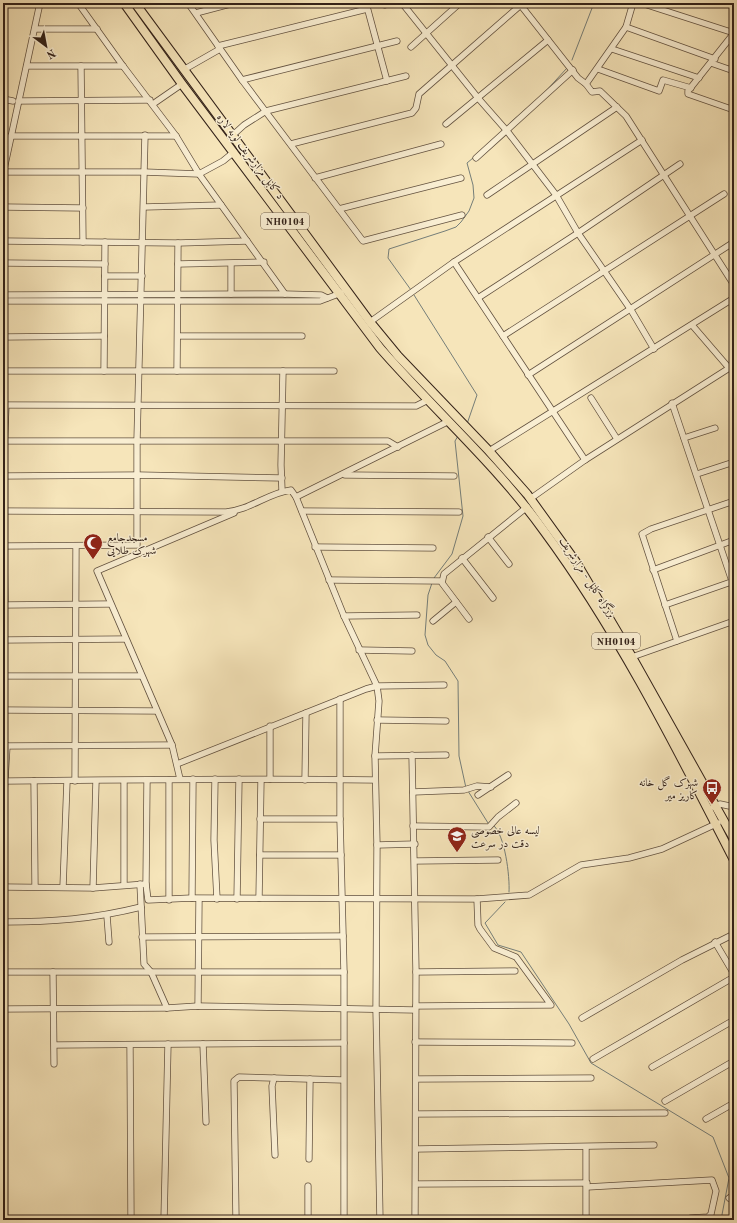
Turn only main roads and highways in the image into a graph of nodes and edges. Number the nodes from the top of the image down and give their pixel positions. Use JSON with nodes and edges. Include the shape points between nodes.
{"nodes":[{"id":1,"x":124,"y":3,"type":"edge"},
{"id":2,"x":135,"y":3,"type":"edge"},
{"id":3,"x":342,"y":292,"type":"junction"},
{"id":4,"x":384,"y":346,"type":"junction"},
{"id":5,"x":460,"y":426,"type":"junction"},
{"id":6,"x":526,"y":497,"type":"junction"},
{"id":7,"x":594,"y":599,"type":"junction"},
{"id":8,"x":643,"y":684,"type":"junction"},
{"id":9,"x":666,"y":725,"type":"junction"},
{"id":10,"x":734,"y":839,"type":"edge"},
{"id":11,"x":734,"y":860,"type":"edge"}],
"edges":[{"from":1,"to":3,"type":"highway","name":"د کابل مزارشریف لویه لاره","number":"NH0104","via":[[182,84]]},
{"from":2,"to":3,"type":"highway","name":"د کابل مزارشریف لویه لاره","number":"NH0104","via":[[233,135]]},
{"from":3,"to":4,"type":"highway","name":"د کابل مزارشریف لویه لاره","number":"NH0104"},
{"from":3,"to":4,"type":"highway","name":"د کابل مزارشریف لویه لاره","number":"NH0104","via":[[370,322]]},
{"from":4,"to":5,"type":"highway","name":"د کابل مزارشریف لویه لاره","number":"NH0104","via":[[429,390]]},
{"from":4,"to":5,"type":"highway","name":"د کابل مزارشریف لویه لاره","number":"NH0104","via":[[428,400],[449,421]]},
{"from":5,"to":6,"type":"highway","name":"بزرگراه کابل - مزارشریف","number":"NH0104"},
{"from":6,"to":7,"type":"highway","name":"بزرگراه کابل - مزارشریف","number":"NH0104","via":[[576,562]]},
{"from":6,"to":7,"type":"highway","name":"بزرگراه کابل - مزارشریف","number":"NH0104","via":[[527,507]]},
{"from":7,"to":8,"type":"highway","name":"بزرگراه کابل - مزارشریف","number":"NH0104"},
{"from":7,"to":8,"type":"highway","name":"بزرگراه کابل - مزارشریف","number":"NH0104","via":[[632,657]]},
{"from":8,"to":9,"type":"highway","name":"بزرگراه کابل - مزارشریف","number":"NH0104"},
{"from":9,"to":10,"type":"highway","name":"بزرگراه کابل - مزارشریف","number":"NH0104"},
{"from":9,"to":11,"type":"highway","name":"بزرگراه کابل - مزارشریف","number":"NH0104"}]}
